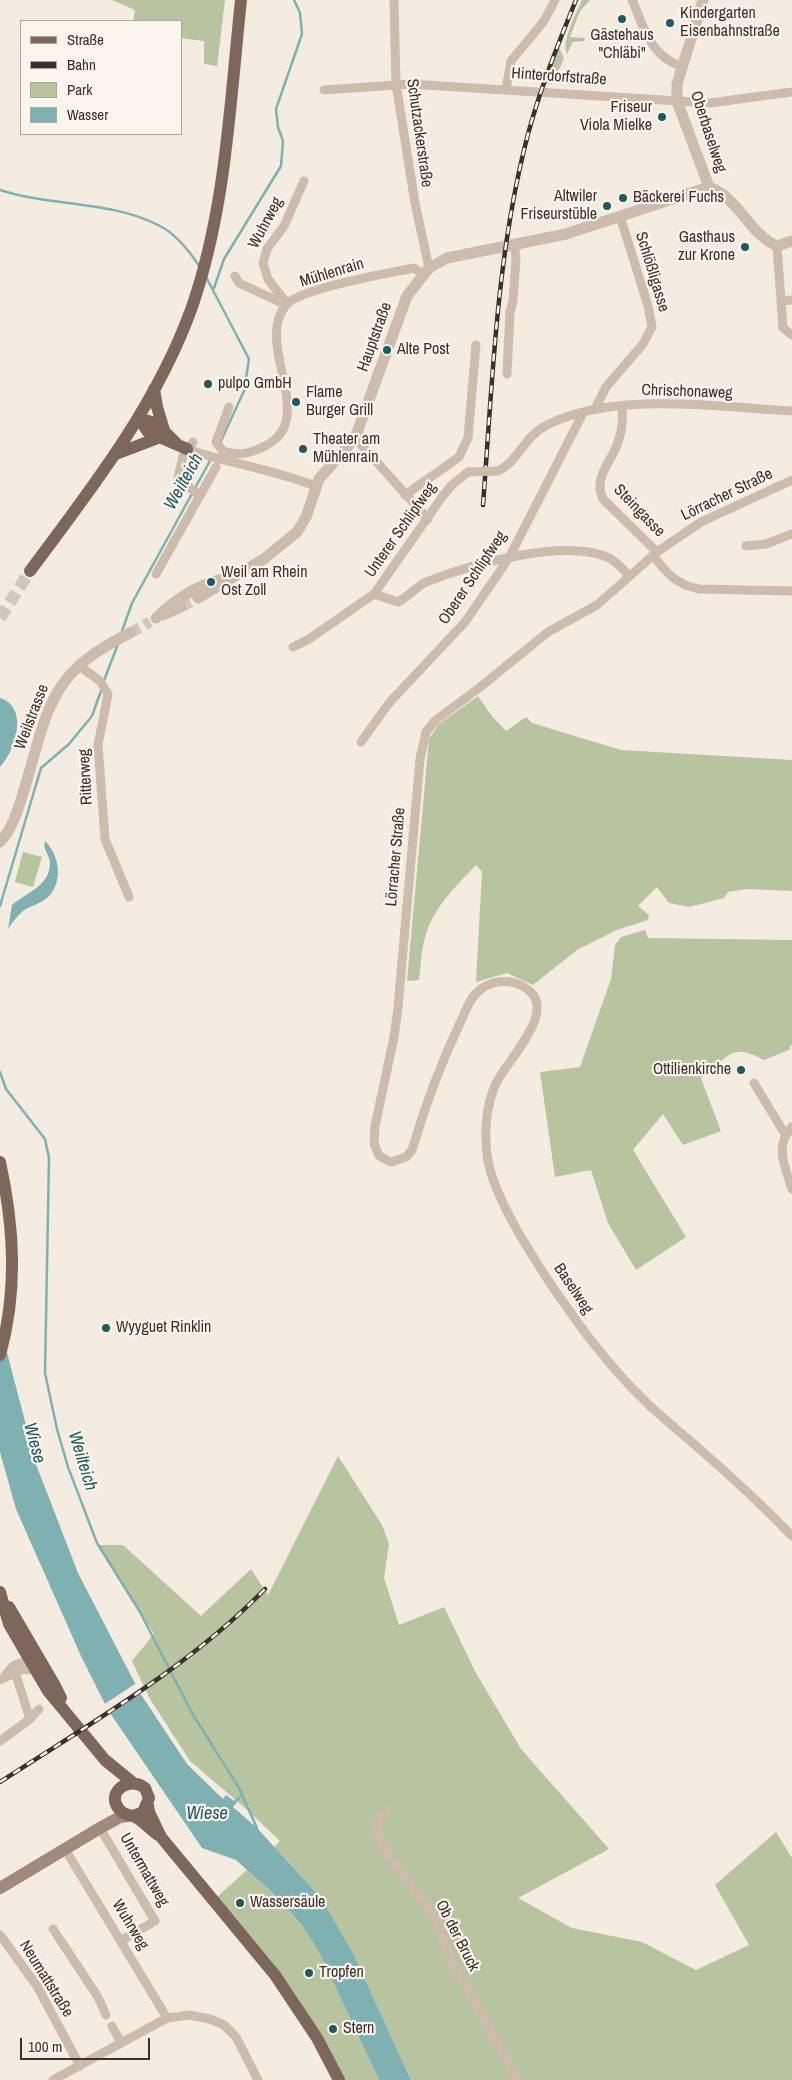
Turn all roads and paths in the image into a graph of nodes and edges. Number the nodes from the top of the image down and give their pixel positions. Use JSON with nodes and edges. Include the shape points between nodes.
{"nodes":[{"id":1,"x":241,"y":0,"type":"edge"},
{"id":2,"x":394,"y":0,"type":"edge"},
{"id":3,"x":555,"y":0,"type":"edge"},
{"id":4,"x":632,"y":0,"type":"edge"},
{"id":5,"x":703,"y":0,"type":"edge"},
{"id":6,"x":681,"y":66,"type":"junction"},
{"id":7,"x":396,"y":84,"type":"junction"},
{"id":8,"x":506,"y":89,"type":"junction"},
{"id":9,"x":324,"y":90,"type":"dead end"},
{"id":10,"x":792,"y":92,"type":"edge"},
{"id":11,"x":677,"y":101,"type":"junction"},
{"id":12,"x":304,"y":181,"type":"dead end"},
{"id":13,"x":708,"y":187,"type":"junction"},
{"id":14,"x":620,"y":216,"type":"junction"},
{"id":15,"x":792,"y":242,"type":"edge"},
{"id":16,"x":514,"y":245,"type":"junction"},
{"id":17,"x":777,"y":246,"type":"junction"},
{"id":18,"x":425,"y":271,"type":"junction"},
{"id":19,"x":235,"y":276,"type":"dead end"},
{"id":20,"x":792,"y":300,"type":"edge"},
{"id":21,"x":781,"y":301,"type":"junction"},
{"id":22,"x":286,"y":304,"type":"junction"},
{"id":23,"x":792,"y":335,"type":"edge"},
{"id":24,"x":476,"y":345,"type":"dead end"},
{"id":25,"x":507,"y":374,"type":"dead end"},
{"id":26,"x":154,"y":389,"type":"junction"},
{"id":27,"x":622,"y":406,"type":"junction"},
{"id":28,"x":230,"y":407,"type":"dead end"},
{"id":29,"x":594,"y":409,"type":"junction"},
{"id":30,"x":792,"y":411,"type":"edge"},
{"id":31,"x":583,"y":413,"type":"junction"},
{"id":32,"x":139,"y":418,"type":"junction"},
{"id":33,"x":161,"y":434,"type":"junction"},
{"id":34,"x":355,"y":438,"type":"junction"},
{"id":35,"x":186,"y":445,"type":"junction"},
{"id":36,"x":116,"y":454,"type":"junction"},
{"id":37,"x":213,"y":461,"type":"junction"},
{"id":38,"x":792,"y":480,"type":"edge"},
{"id":39,"x":315,"y":486,"type":"junction"},
{"id":40,"x":405,"y":494,"type":"junction"},
{"id":41,"x":200,"y":496,"type":"junction"},
{"id":42,"x":428,"y":519,"type":"junction"},
{"id":43,"x":792,"y":534,"type":"edge"},
{"id":44,"x":746,"y":546,"type":"dead end"},
{"id":45,"x":655,"y":554,"type":"junction"},
{"id":46,"x":509,"y":558,"type":"junction"},
{"id":47,"x":30,"y":571,"type":"tunnel mouth"},
{"id":48,"x":156,"y":574,"type":"dead end"},
{"id":49,"x":629,"y":576,"type":"junction"},
{"id":50,"x":231,"y":578,"type":"junction"},
{"id":51,"x":792,"y":591,"type":"edge"},
{"id":52,"x":374,"y":594,"type":"junction"},
{"id":53,"x":198,"y":598,"type":"tunnel mouth"},
{"id":54,"x":181,"y":607,"type":"tunnel mouth"},
{"id":55,"x":123,"y":637,"type":"tunnel mouth"},
{"id":56,"x":293,"y":647,"type":"dead end"},
{"id":57,"x":78,"y":665,"type":"junction"},
{"id":58,"x":361,"y":742,"type":"dead end"},
{"id":59,"x":0,"y":842,"type":"edge"},
{"id":60,"x":129,"y":897,"type":"dead end"},
{"id":61,"x":533,"y":996,"type":"joint"},
{"id":62,"x":754,"y":1083,"type":"dead end"},
{"id":63,"x":789,"y":1130,"type":"edge"},
{"id":64,"x":0,"y":1162,"type":"edge"},
{"id":65,"x":792,"y":1188,"type":"edge"},
{"id":66,"x":0,"y":1355,"type":"edge"},
{"id":67,"x":792,"y":1536,"type":"edge"},
{"id":68,"x":0,"y":1592,"type":"edge"},
{"id":69,"x":36,"y":1665,"type":"junction"},
{"id":70,"x":15,"y":1672,"type":"junction"},
{"id":71,"x":1,"y":1679,"type":"edge"},
{"id":72,"x":39,"y":1709,"type":"dead end"},
{"id":73,"x":30,"y":1719,"type":"junction"},
{"id":74,"x":0,"y":1741,"type":"edge"},
{"id":75,"x":105,"y":1760,"type":"junction"},
{"id":76,"x":132,"y":1782,"type":"junction"},
{"id":77,"x":116,"y":1797,"type":"junction"},
{"id":78,"x":148,"y":1805,"type":"junction"},
{"id":79,"x":386,"y":1809,"type":"dead end"},
{"id":80,"x":131,"y":1816,"type":"junction"},
{"id":81,"x":100,"y":1828,"type":"junction"},
{"id":82,"x":161,"y":1837,"type":"junction"},
{"id":83,"x":65,"y":1849,"type":"junction"},
{"id":84,"x":0,"y":1888,"type":"edge"},
{"id":85,"x":53,"y":1929,"type":"dead end"},
{"id":86,"x":0,"y":1935,"type":"edge"},
{"id":87,"x":122,"y":1940,"type":"junction"},
{"id":88,"x":106,"y":2015,"type":"dead end"},
{"id":89,"x":167,"y":2018,"type":"junction"},
{"id":90,"x":112,"y":2026,"type":"dead end"},
{"id":91,"x":121,"y":2043,"type":"junction"},
{"id":92,"x":80,"y":2066,"type":"junction"},
{"id":93,"x":53,"y":2080,"type":"edge"},
{"id":94,"x":258,"y":2080,"type":"edge"},
{"id":95,"x":339,"y":2080,"type":"edge"},
{"id":96,"x":518,"y":2080,"type":"edge"}],
"edges":[{"from":1,"to":26,"type":"main road","via":[[220,186],[205,264],[184,327]]},
{"from":2,"to":7,"type":"street","name":"Schutzackerstraße"},
{"from":3,"to":8,"type":"street","via":[[544,21],[511,61]]},
{"from":4,"to":6,"type":"street","via":[[651,43],[666,61]]},
{"from":5,"to":6,"type":"street","name":"Oberbaselweg"},
{"from":6,"to":11,"type":"street","name":"Oberbaselweg"},
{"from":7,"to":8,"type":"street","name":"Hinterdorfstraße"},
{"from":7,"to":9,"type":"street","name":"Hinterdorfstraße"},
{"from":7,"to":18,"type":"street","name":"Schutzackerstraße"},
{"from":8,"to":11,"type":"street","name":"Hinterdorfstraße"},
{"from":10,"to":11,"type":"street","name":"Hinterdorfstraße","via":[[710,102]]},
{"from":11,"to":13,"type":"street","name":"Oberbaselweg"},
{"from":12,"to":22,"type":"street","name":"Wuhrweg","via":[[284,226],[267,249],[263,263],[268,279]]},
{"from":13,"to":14,"type":"street","name":"Hauptstraße"},
{"from":13,"to":17,"type":"street","via":[[725,196],[767,240]]},
{"from":14,"to":16,"type":"street","name":"Hauptstraße","via":[[566,234]]},
{"from":14,"to":29,"type":"street","name":"Schlößligasse","via":[[652,327],[606,387]]},
{"from":15,"to":17,"type":"street"},
{"from":16,"to":18,"type":"street","name":"Hauptstraße","via":[[447,258]]},
{"from":16,"to":25,"type":"street","via":[[516,258]]},
{"from":17,"to":21,"type":"street"},
{"from":18,"to":22,"type":"street","name":"Mühlenrain","via":[[414,268],[376,275],[313,291]]},
{"from":18,"to":34,"type":"street","name":"Hauptstraße","via":[[407,296]]},
{"from":19,"to":22,"type":"street","via":[[239,284]]},
{"from":20,"to":21,"type":"street"},
{"from":21,"to":23,"type":"street","via":[[783,328]]},
{"from":22,"to":28,"type":"street","name":"Mühlenrain","via":[[276,336],[286,391],[282,434],[275,442],[248,454],[222,451],[216,442]]},
{"from":24,"to":40,"type":"street","via":[[468,438],[459,458]]},
{"from":26,"to":32,"type":"main road"},
{"from":26,"to":33,"type":"main road"},
{"from":27,"to":29,"type":"street","name":"Chrischonaweg"},
{"from":27,"to":30,"type":"street","name":"Chrischonaweg","via":[[652,404]]},
{"from":27,"to":45,"type":"street","name":"Steingasse","via":[[618,443],[600,480],[600,492]]},
{"from":29,"to":31,"type":"street","name":"Chrischonaweg"},
{"from":31,"to":42,"type":"street","name":"Unterer Schlipfweg","bridge":true,"via":[[544,426],[522,445],[511,466],[498,471],[468,472],[452,485]]},
{"from":31,"to":46,"type":"street","name":"Oberer Schlipfweg"},
{"from":32,"to":33,"type":"main road","via":[[143,426]]},
{"from":32,"to":36,"type":"main road"},
{"from":33,"to":35,"type":"main road"},
{"from":33,"to":36,"type":"main road"},
{"from":34,"to":39,"type":"street","name":"Hauptstraße"},
{"from":34,"to":40,"type":"street"},
{"from":35,"to":37,"type":"street"},
{"from":35,"to":41,"type":"street","via":[[178,478]]},
{"from":36,"to":47,"type":"main road"},
{"from":37,"to":39,"type":"street","via":[[279,472]]},
{"from":37,"to":41,"type":"street"},
{"from":38,"to":45,"type":"street","name":"Lörracher Straße","via":[[700,522]]},
{"from":39,"to":50,"type":"street","name":"Hauptstraße","via":[[306,517],[297,532],[277,550]]},
{"from":40,"to":42,"type":"street"},
{"from":41,"to":48,"type":"street"},
{"from":42,"to":52,"type":"street","name":"Unterer Schlipfweg"},
{"from":43,"to":44,"type":"street","via":[[766,544]]},
{"from":45,"to":49,"type":"street","name":"Lörracher Straße"},
{"from":45,"to":51,"type":"street","name":"Steingasse","via":[[665,572],[685,586]]},
{"from":46,"to":49,"type":"street","via":[[566,550],[583,551],[610,559]]},
{"from":46,"to":52,"type":"street","via":[[424,583],[398,602]]},
{"from":46,"to":58,"type":"street","name":"Oberer Schlipfweg","via":[[465,622],[389,703]]},
{"from":49,"to":61,"type":"street","name":"Lörracher Straße","via":[[597,605],[548,632],[436,720],[426,732],[420,759],[398,1007],[375,1126],[374,1143],[379,1156],[391,1162],[399,1161],[412,1150],[438,1073],[472,999],[481,989],[491,983],[512,982],[522,985]]},
{"from":50,"to":53,"type":"street","name":"Hauptstraße"},
{"from":50,"to":54,"type":"street","name":"Hauptstraße","via":[[208,583],[177,599],[153,620]]},
{"from":52,"to":56,"type":"street","name":"Unterer Schlipfweg"},
{"from":55,"to":57,"type":"street","name":"Weilstrasse"},
{"from":57,"to":59,"type":"street","name":"Weilstrasse","via":[[52,701],[14,818]]},
{"from":57,"to":60,"type":"street","name":"Ritterweg","via":[[108,694],[98,745],[105,838]]},
{"from":61,"to":67,"type":"street","name":"Baselweg","via":[[538,1007],[536,1017],[496,1082],[486,1119],[492,1178],[503,1204],[578,1325],[603,1356],[651,1407],[756,1499]]},
{"from":62,"to":63,"type":"street"},
{"from":63,"to":65,"type":"street","via":[[782,1141],[782,1155]]},
{"from":64,"to":66,"type":"main road","via":[[11,1228],[12,1281]]},
{"from":68,"to":69,"type":"main road"},
{"from":69,"to":70,"type":"street"},
{"from":69,"to":71,"type":"street","via":[[13,1666]]},
{"from":69,"to":75,"type":"main road","via":[[54,1684],[63,1706]]},
{"from":70,"to":71,"type":"street"},
{"from":70,"to":73,"type":"street"},
{"from":72,"to":73,"type":"street"},
{"from":73,"to":74,"type":"street"},
{"from":75,"to":76,"type":"main road"},
{"from":75,"to":77,"type":"main road","via":[[116,1785]]},
{"from":76,"to":77,"type":"main road","via":[[123,1785]]},
{"from":76,"to":78,"type":"main road","via":[[145,1788]]},
{"from":77,"to":80,"type":"main road","via":[[120,1811]]},
{"from":77,"to":81,"type":"main road"},
{"from":78,"to":80,"type":"main road","via":[[143,1812]]},
{"from":78,"to":82,"type":"main road","via":[[148,1812]]},
{"from":79,"to":96,"type":"street","name":"Ob der Bruck","via":[[376,1822],[378,1836],[439,1924],[450,1958]]},
{"from":80,"to":81,"type":"main road","via":[[120,1817]]},
{"from":80,"to":82,"type":"main road"},
{"from":81,"to":83,"type":"main road"},
{"from":81,"to":87,"type":"street","name":"Untermattweg","via":[[155,1921]]},
{"from":82,"to":95,"type":"main road","via":[[275,1975],[317,2038]]},
{"from":83,"to":84,"type":"main road"},
{"from":83,"to":87,"type":"street","name":"Wuhrweg"},
{"from":85,"to":88,"type":"street"},
{"from":86,"to":92,"type":"street","name":"Neumattstraße","via":[[37,1986]]},
{"from":87,"to":89,"type":"street","name":"Wuhrweg"},
{"from":89,"to":91,"type":"street"},
{"from":89,"to":94,"type":"street","via":[[189,2015],[224,2025],[236,2038]]},
{"from":90,"to":91,"type":"street"},
{"from":91,"to":92,"type":"street"},
{"from":92,"to":93,"type":"street"}]}
